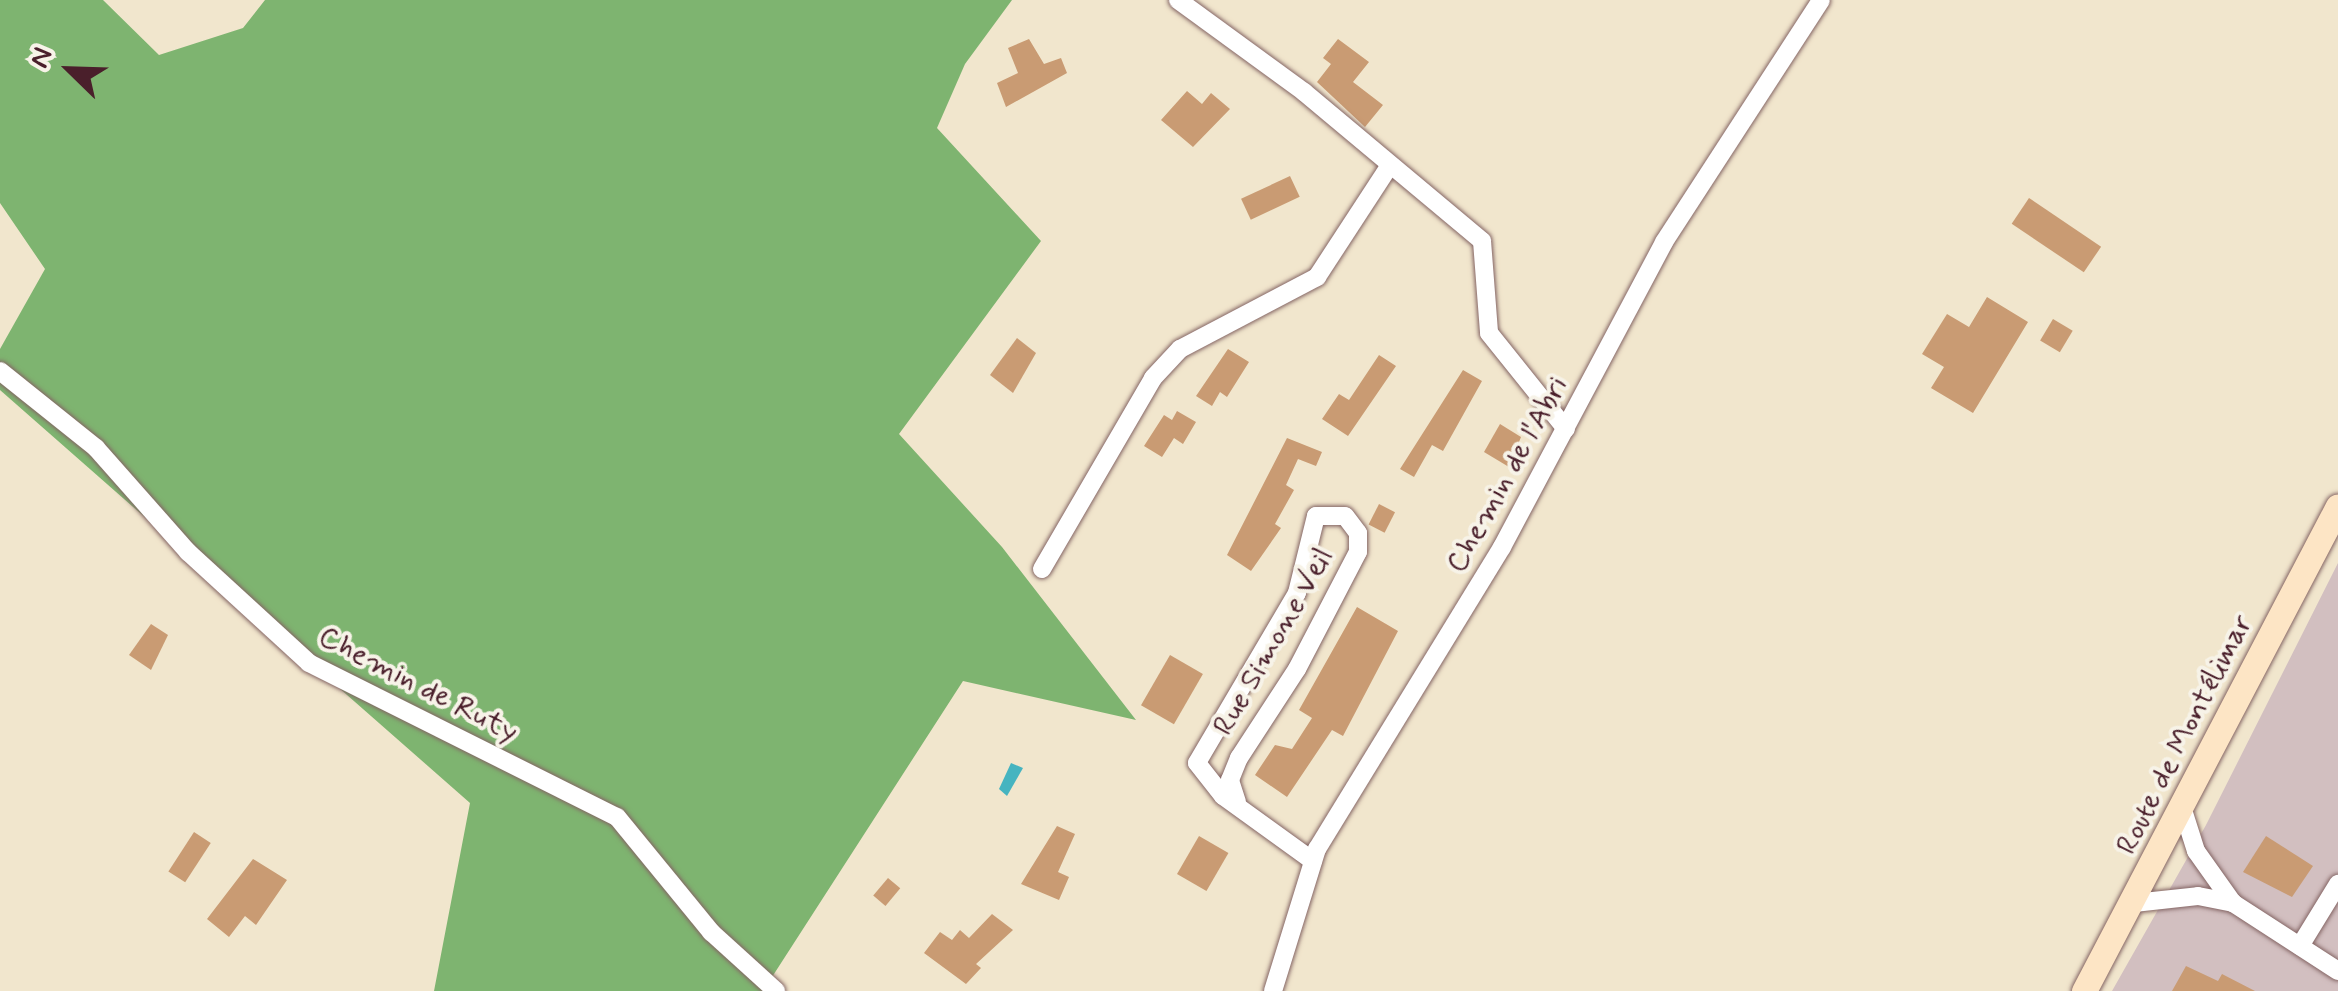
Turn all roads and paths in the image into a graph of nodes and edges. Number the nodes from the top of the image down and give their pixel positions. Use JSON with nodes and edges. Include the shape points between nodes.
{"nodes":[{"id":1,"x":1178,"y":0,"type":"edge"},
{"id":2,"x":1821,"y":0,"type":"edge"},
{"id":3,"x":1388,"y":168,"type":"junction"},
{"id":4,"x":0,"y":371,"type":"edge"},
{"id":5,"x":1566,"y":429,"type":"junction"},
{"id":6,"x":2338,"y":506,"type":"edge"},
{"id":7,"x":1042,"y":570,"type":"dead end"},
{"id":8,"x":1237,"y":802,"type":"junction"},
{"id":9,"x":2183,"y":810,"type":"junction"},
{"id":10,"x":1313,"y":861,"type":"junction"},
{"id":11,"x":2338,"y":884,"type":"edge"},
{"id":12,"x":2233,"y":902,"type":"junction"},
{"id":13,"x":2134,"y":903,"type":"junction"},
{"id":14,"x":2300,"y":946,"type":"junction"},
{"id":15,"x":2338,"y":970,"type":"edge"},
{"id":16,"x":776,"y":991,"type":"edge"},
{"id":17,"x":1273,"y":991,"type":"edge"},
{"id":18,"x":2084,"y":991,"type":"edge"}],
"edges":[{"from":1,"to":3,"type":"street","via":[[1304,92]]},
{"from":2,"to":5,"type":"street","name":"Chemin de l'Abri","via":[[1664,242]]},
{"from":3,"to":5,"type":"street","via":[[1482,241],[1489,333]]},
{"from":3,"to":7,"type":"street","via":[[1317,277],[1180,349],[1153,378]]},
{"from":4,"to":16,"type":"street","name":"Chemin de Ruty","via":[[96,448],[188,552],[309,663],[617,817],[710,932]]},
{"from":5,"to":10,"type":"street","name":"Chemin de l'Abri"},
{"from":6,"to":9,"type":"main road","name":"Route de Montélimar"},
{"from":8,"to":8,"type":"street","name":"Rue Simone Veil","via":[[1230,780],[1240,758],[1298,669],[1358,552],[1358,532],[1345,516],[1316,516],[1297,593],[1205,740],[1196,764],[1202,778]]},
{"from":8,"to":10,"type":"street","name":"Rue Simone Veil"},
{"from":9,"to":12,"type":"street","via":[[2208,872]]},
{"from":9,"to":13,"type":"main road","name":"Route de Montélimar"},
{"from":10,"to":17,"type":"street","name":"Chemin de l'Abri"},
{"from":11,"to":14,"type":"street"},
{"from":12,"to":13,"type":"street","via":[[2198,896]]},
{"from":12,"to":14,"type":"street"},
{"from":13,"to":18,"type":"main road","name":"Route de Montélimar"},
{"from":14,"to":15,"type":"street"}]}
